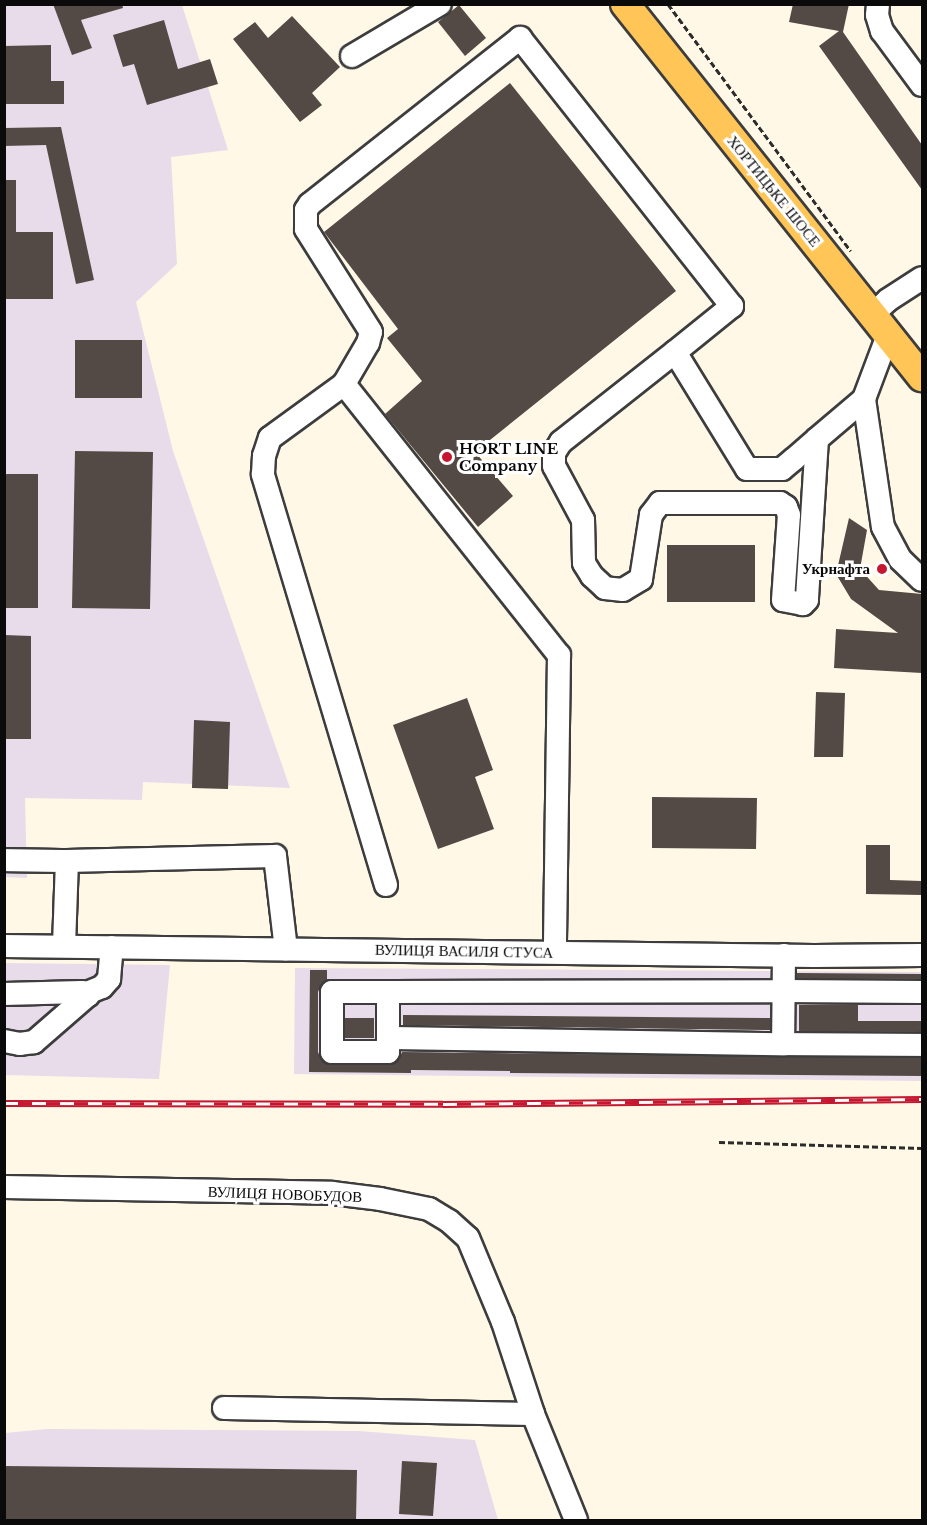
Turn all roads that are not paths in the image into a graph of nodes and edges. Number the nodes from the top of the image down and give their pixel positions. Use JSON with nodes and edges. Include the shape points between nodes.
{"nodes":[{"id":1,"x":440,"y":4,"type":"edge"},
{"id":2,"x":625,"y":4,"type":"edge"},
{"id":3,"x":878,"y":4,"type":"edge"},
{"id":4,"x":352,"y":56,"type":"dead end"},
{"id":5,"x":922,"y":85,"type":"edge"},
{"id":6,"x":922,"y":278,"type":"edge"},
{"id":7,"x":880,"y":325,"type":"junction"},
{"id":8,"x":675,"y":352,"type":"junction"},
{"id":9,"x":922,"y":378,"type":"edge"},
{"id":10,"x":344,"y":384,"type":"junction"},
{"id":11,"x":864,"y":399,"type":"junction"},
{"id":12,"x":817,"y":439,"type":"junction"},
{"id":13,"x":922,"y":580,"type":"edge"},
{"id":14,"x":4,"y":860,"type":"edge"},
{"id":15,"x":67,"y":861,"type":"junction"},
{"id":16,"x":386,"y":885,"type":"dead end"},
{"id":17,"x":4,"y":946,"type":"edge"},
{"id":18,"x":64,"y":946,"type":"junction"},
{"id":19,"x":112,"y":947,"type":"junction"},
{"id":20,"x":286,"y":949,"type":"junction"},
{"id":21,"x":555,"y":952,"type":"junction"},
{"id":22,"x":922,"y":954,"type":"edge"},
{"id":23,"x":784,"y":955,"type":"junction"},
{"id":24,"x":784,"y":991,"type":"junction"},
{"id":25,"x":388,"y":992,"type":"junction"},
{"id":26,"x":922,"y":992,"type":"edge"},
{"id":27,"x":87,"y":993,"type":"junction"},
{"id":28,"x":4,"y":994,"type":"edge"},
{"id":29,"x":388,"y":1038,"type":"junction"},
{"id":30,"x":4,"y":1041,"type":"edge"},
{"id":31,"x":783,"y":1044,"type":"junction"},
{"id":32,"x":922,"y":1046,"type":"edge"},
{"id":33,"x":4,"y":1187,"type":"edge"},
{"id":34,"x":224,"y":1408,"type":"dead end"},
{"id":35,"x":533,"y":1414,"type":"junction"},
{"id":36,"x":576,"y":1521,"type":"edge"}],
"edges":[{"from":1,"to":4,"type":"street"},
{"from":2,"to":7,"type":"main road","name":"ХОРТИЦЬКЕ ШОСЕ"},
{"from":3,"to":5,"type":"street","via":[[882,31]]},
{"from":6,"to":7,"type":"street","via":[[888,300]]},
{"from":7,"to":9,"type":"main road","name":"ХОРТИЦЬКЕ ШОСЕ"},
{"from":7,"to":11,"type":"street"},
{"from":8,"to":10,"type":"street","via":[[732,306],[520,38],[306,210],[306,229],[371,332]]},
{"from":8,"to":12,"type":"street","via":[[747,469],[782,469]]},
{"from":8,"to":12,"type":"street","via":[[561,442],[554,453],[554,466],[583,520],[584,563],[604,588],[623,590],[641,579],[651,515],[660,503],[780,503],[789,515],[783,600],[805,604]]},
{"from":10,"to":16,"type":"street","via":[[270,438],[263,474]]},
{"from":10,"to":21,"type":"street","via":[[559,655]]},
{"from":11,"to":12,"type":"street"},
{"from":11,"to":13,"type":"street","via":[[883,527],[900,559]]},
{"from":14,"to":15,"type":"street"},
{"from":15,"to":18,"type":"street"},
{"from":15,"to":20,"type":"street","via":[[275,856]]},
{"from":17,"to":18,"type":"street","name":"ВУЛИЦЯ ВАСИЛЯ СТУСА"},
{"from":18,"to":19,"type":"street","name":"ВУЛИЦЯ ВАСИЛЯ СТУСА"},
{"from":19,"to":20,"type":"street","name":"ВУЛИЦЯ ВАСИЛЯ СТУСА"},
{"from":19,"to":27,"type":"street","via":[[109,980]]},
{"from":20,"to":21,"type":"street","name":"ВУЛИЦЯ ВАСИЛЯ СТУСА"},
{"from":21,"to":23,"type":"street","name":"ВУЛИЦЯ ВАСИЛЯ СТУСА"},
{"from":22,"to":23,"type":"street","name":"ВУЛИЦЯ ВАСИЛЯ СТУСА"},
{"from":23,"to":24,"type":"street"},
{"from":24,"to":25,"type":"street"},
{"from":24,"to":26,"type":"street"},
{"from":24,"to":31,"type":"street"},
{"from":25,"to":29,"type":"street"},
{"from":25,"to":29,"type":"street","via":[[332,992],[332,1052],[388,1052]]},
{"from":27,"to":28,"type":"street"},
{"from":27,"to":30,"type":"street","via":[[86,999],[34,1042]]},
{"from":29,"to":31,"type":"street"},
{"from":31,"to":32,"type":"street"},
{"from":33,"to":35,"type":"street","name":"ВУЛИЦЯ НОВОБУДОВ","via":[[332,1193],[381,1198],[429,1209],[468,1238],[503,1322]]},
{"from":34,"to":35,"type":"street"},
{"from":35,"to":36,"type":"street","name":"ВУЛИЦЯ НОВОБУДОВ"}]}
